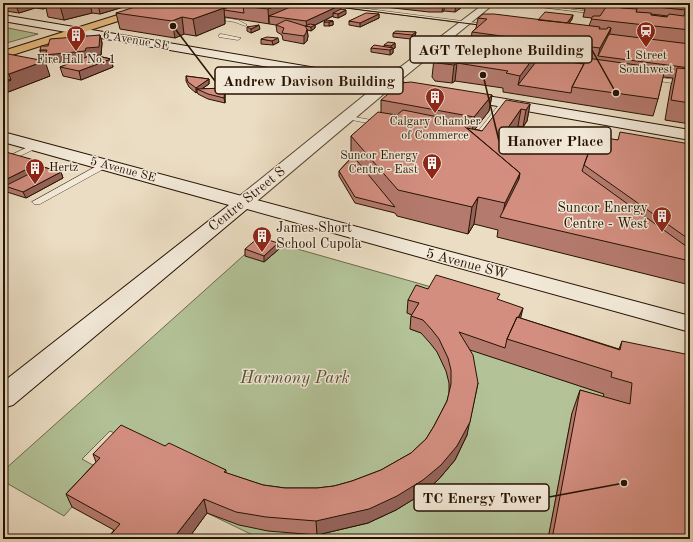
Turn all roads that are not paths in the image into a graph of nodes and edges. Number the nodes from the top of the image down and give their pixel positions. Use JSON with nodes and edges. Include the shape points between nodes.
{"nodes":[{"id":1,"x":311,"y":3,"type":"edge"},
{"id":2,"x":491,"y":3,"type":"edge"},
{"id":3,"x":508,"y":3,"type":"edge"},
{"id":4,"x":163,"y":6,"type":"edge"},
{"id":5,"x":603,"y":13,"type":"edge"},
{"id":6,"x":208,"y":17,"type":"edge"},
{"id":7,"x":3,"y":18,"type":"edge"},
{"id":8,"x":466,"y":22,"type":"junction"},
{"id":9,"x":245,"y":25,"type":"edge"},
{"id":10,"x":500,"y":27,"type":"edge"},
{"id":11,"x":78,"y":31,"type":"junction"},
{"id":12,"x":221,"y":36,"type":"edge"},
{"id":13,"x":238,"y":38,"type":"dead end"},
{"id":14,"x":434,"y":48,"type":"junction"},
{"id":15,"x":467,"y":53,"type":"edge"},
{"id":16,"x":3,"y":55,"type":"edge"},
{"id":17,"x":644,"y":78,"type":"edge"},
{"id":18,"x":387,"y":84,"type":"junction"},
{"id":19,"x":690,"y":84,"type":"edge"},
{"id":20,"x":503,"y":103,"type":"junction"},
{"id":21,"x":347,"y":117,"type":"junction"},
{"id":22,"x":393,"y":126,"type":"edge"},
{"id":23,"x":690,"y":135,"type":"edge"},
{"id":24,"x":3,"y":137,"type":"edge"},
{"id":25,"x":475,"y":142,"type":"edge"},
{"id":26,"x":37,"y":146,"type":"junction"},
{"id":27,"x":3,"y":162,"type":"edge"},
{"id":28,"x":104,"y":165,"type":"junction"},
{"id":29,"x":37,"y":202,"type":"dead end"},
{"id":30,"x":243,"y":203,"type":"junction"},
{"id":31,"x":690,"y":324,"type":"edge"},
{"id":32,"x":3,"y":397,"type":"edge"}],
"edges":[{"from":1,"to":8,"type":"lane"},
{"from":2,"to":8,"type":"main road","name":"Centre Street S"},
{"from":3,"to":5,"type":"lane"},
{"from":4,"to":11,"type":"main road","via":[[149,8]]},
{"from":6,"to":9,"type":"lane","via":[[236,21]]},
{"from":7,"to":11,"type":"main road","name":"6 Avenue SE"},
{"from":8,"to":10,"type":"lane"},
{"from":8,"to":14,"type":"main road","name":"Centre Street S"},
{"from":11,"to":16,"type":"main road"},
{"from":11,"to":18,"type":"main road","name":"6 Avenue SE"},
{"from":12,"to":13,"type":"lane"},
{"from":14,"to":15,"type":"lane"},
{"from":14,"to":18,"type":"main road","name":"Centre Street S"},
{"from":17,"to":19,"type":"lane"},
{"from":18,"to":20,"type":"main road","name":"6 Avenue SE"},
{"from":18,"to":21,"type":"main road","name":"Centre Street S"},
{"from":20,"to":23,"type":"main road","name":"6 Avenue SE"},
{"from":20,"to":25,"type":"lane"},
{"from":21,"to":22,"type":"lane"},
{"from":21,"to":30,"type":"main road","name":"Centre Street S"},
{"from":24,"to":26,"type":"main road","name":"5 Avenue SE"},
{"from":26,"to":27,"type":"lane"},
{"from":26,"to":28,"type":"main road","name":"5 Avenue SE"},
{"from":28,"to":29,"type":"lane"},
{"from":28,"to":30,"type":"main road","name":"5 Avenue SE"},
{"from":30,"to":31,"type":"main road","name":"5 Avenue SW"},
{"from":30,"to":32,"type":"main road","name":"Centre Street S"}]}
